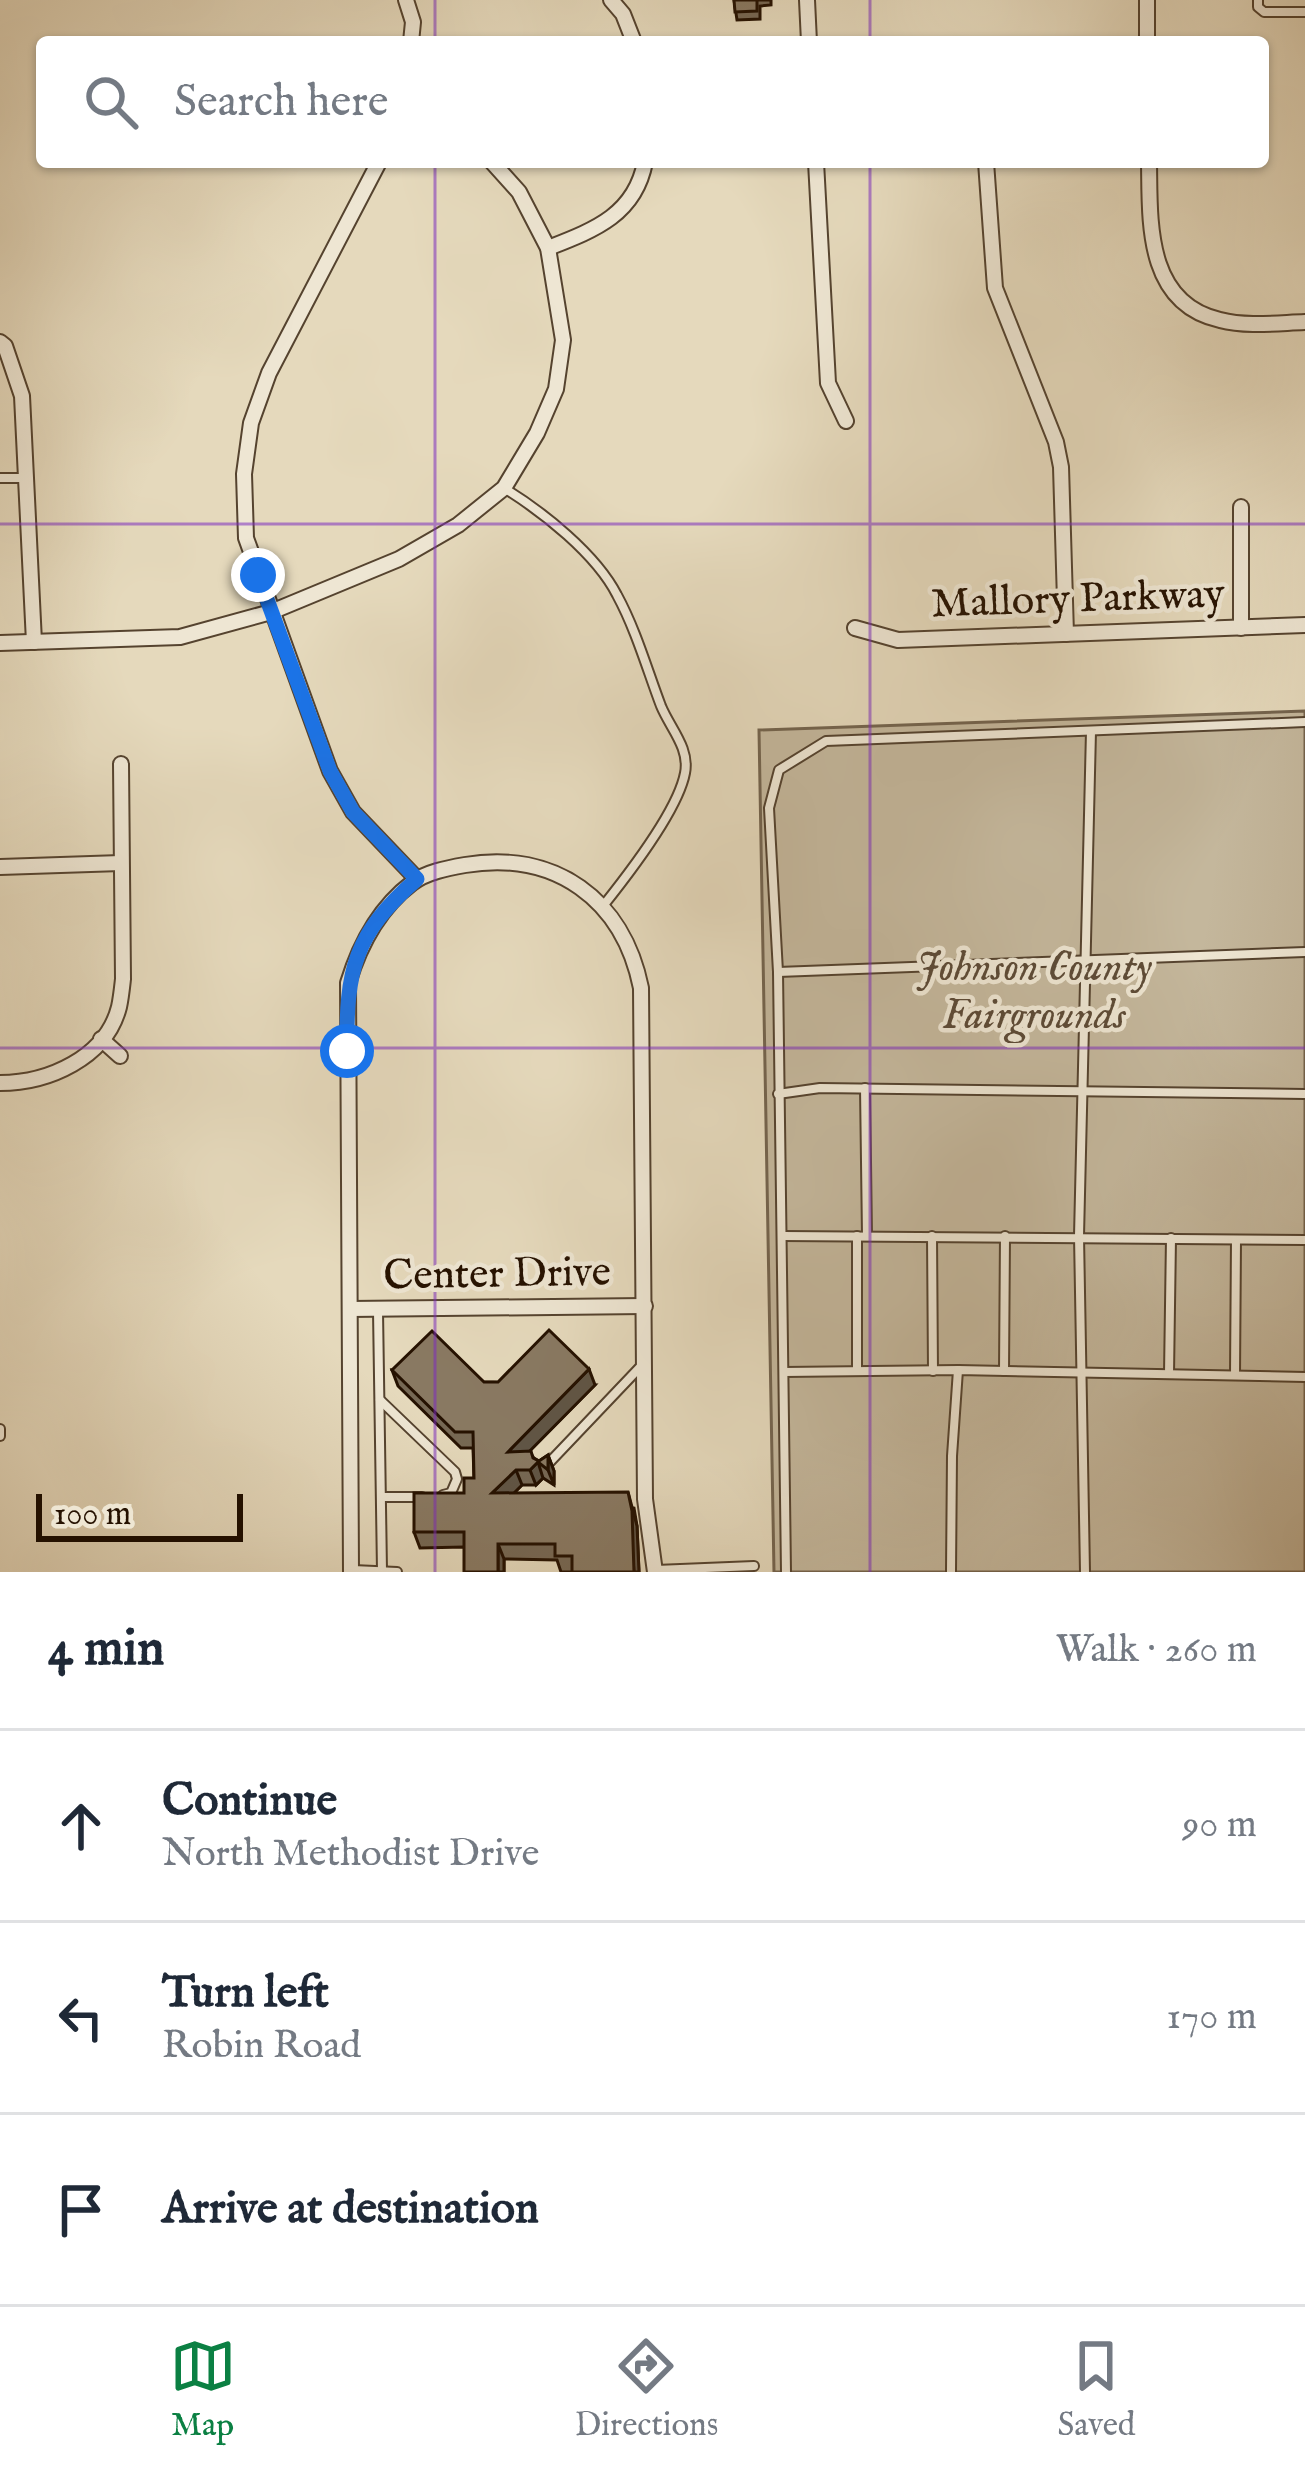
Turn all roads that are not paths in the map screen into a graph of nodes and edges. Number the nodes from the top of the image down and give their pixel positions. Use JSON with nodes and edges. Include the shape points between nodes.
{"nodes":[{"id":1,"x":406,"y":0,"type":"edge"},
{"id":2,"x":611,"y":0,"type":"edge"},
{"id":3,"x":807,"y":0,"type":"edge"},
{"id":4,"x":1147,"y":0,"type":"edge"},
{"id":5,"x":1258,"y":0,"type":"edge"},
{"id":6,"x":1305,"y":12,"type":"edge"},
{"id":7,"x":412,"y":36,"type":"edge"},
{"id":8,"x":632,"y":36,"type":"edge"},
{"id":9,"x":809,"y":36,"type":"edge"},
{"id":10,"x":1147,"y":36,"type":"edge"},
{"id":11,"x":376,"y":168,"type":"edge"},
{"id":12,"x":497,"y":168,"type":"edge"},
{"id":13,"x":644,"y":168,"type":"edge"},
{"id":14,"x":816,"y":168,"type":"edge"},
{"id":15,"x":986,"y":168,"type":"edge"},
{"id":16,"x":1149,"y":168,"type":"edge"},
{"id":17,"x":548,"y":248,"type":"junction"},
{"id":18,"x":1305,"y":322,"type":"edge"},
{"id":19,"x":0,"y":342,"type":"edge"},
{"id":20,"x":846,"y":421,"type":"dead end"},
{"id":21,"x":0,"y":478,"type":"edge"},
{"id":22,"x":26,"y":478,"type":"junction"},
{"id":23,"x":504,"y":488,"type":"junction"},
{"id":24,"x":1241,"y":507,"type":"dead end"},
{"id":25,"x":271,"y":612,"type":"junction"},
{"id":26,"x":1305,"y":625,"type":"edge"},
{"id":27,"x":855,"y":628,"type":"dead end"},
{"id":28,"x":1241,"y":628,"type":"junction"},
{"id":29,"x":1066,"y":634,"type":"junction"},
{"id":30,"x":34,"y":642,"type":"junction"},
{"id":31,"x":0,"y":643,"type":"edge"},
{"id":32,"x":1305,"y":722,"type":"edge"},
{"id":33,"x":1091,"y":731,"type":"junction"},
{"id":34,"x":121,"y":764,"type":"dead end"},
{"id":35,"x":121,"y":862,"type":"junction"},
{"id":36,"x":0,"y":867,"type":"edge"},
{"id":37,"x":417,"y":879,"type":"junction"},
{"id":38,"x":602,"y":907,"type":"junction"},
{"id":39,"x":1305,"y":952,"type":"edge"},
{"id":40,"x":1084,"y":960,"type":"junction"},
{"id":41,"x":778,"y":972,"type":"junction"},
{"id":42,"x":101,"y":1040,"type":"junction"},
{"id":43,"x":120,"y":1056,"type":"dead end"},
{"id":44,"x":0,"y":1083,"type":"edge"},
{"id":45,"x":865,"y":1088,"type":"junction"},
{"id":46,"x":1082,"y":1091,"type":"junction"},
{"id":47,"x":778,"y":1094,"type":"junction"},
{"id":48,"x":1305,"y":1094,"type":"edge"},
{"id":49,"x":783,"y":1236,"type":"junction"},
{"id":50,"x":861,"y":1236,"type":"junction"},
{"id":51,"x":932,"y":1236,"type":"junction"},
{"id":52,"x":1005,"y":1236,"type":"junction"},
{"id":53,"x":1079,"y":1236,"type":"junction"},
{"id":54,"x":1171,"y":1238,"type":"junction"},
{"id":55,"x":1236,"y":1240,"type":"junction"},
{"id":56,"x":1305,"y":1240,"type":"edge"},
{"id":57,"x":645,"y":1306,"type":"junction"},
{"id":58,"x":350,"y":1309,"type":"junction"},
{"id":59,"x":378,"y":1309,"type":"junction"},
{"id":60,"x":644,"y":1363,"type":"junction"},
{"id":61,"x":958,"y":1370,"type":"junction"},
{"id":62,"x":857,"y":1371,"type":"junction"},
{"id":63,"x":933,"y":1371,"type":"junction"},
{"id":64,"x":1004,"y":1371,"type":"junction"},
{"id":65,"x":784,"y":1372,"type":"junction"},
{"id":66,"x":1082,"y":1373,"type":"junction"},
{"id":67,"x":1168,"y":1374,"type":"junction"},
{"id":68,"x":1234,"y":1376,"type":"junction"},
{"id":69,"x":1305,"y":1377,"type":"edge"},
{"id":70,"x":380,"y":1399,"type":"junction"},
{"id":71,"x":544,"y":1468,"type":"edge"},
{"id":72,"x":381,"y":1497,"type":"junction"},
{"id":73,"x":624,"y":1499,"type":"edge"},
{"id":74,"x":645,"y":1499,"type":"junction"},
{"id":75,"x":754,"y":1566,"type":"dead end"},
{"id":76,"x":382,"y":1570,"type":"edge"},
{"id":77,"x":351,"y":1571,"type":"edge"},
{"id":78,"x":655,"y":1571,"type":"edge"},
{"id":79,"x":397,"y":1572,"type":"edge"},
{"id":80,"x":786,"y":1572,"type":"edge"},
{"id":81,"x":951,"y":1572,"type":"edge"},
{"id":82,"x":1084,"y":1572,"type":"edge"}],
"edges":[{"from":1,"to":7,"type":"street"},
{"from":2,"to":8,"type":"street"},
{"from":3,"to":9,"type":"street"},
{"from":4,"to":10,"type":"street"},
{"from":5,"to":6,"type":"lane","via":[[1264,12]]},
{"from":11,"to":25,"type":"street","via":[[251,422],[246,538]]},
{"from":12,"to":17,"type":"street"},
{"from":13,"to":17,"type":"street","via":[[626,206]]},
{"from":14,"to":20,"type":"street","via":[[828,383]]},
{"from":15,"to":29,"type":"street","via":[[994,288],[1061,467]]},
{"from":16,"to":18,"type":"street","via":[[1155,256],[1179,298],[1216,320]]},
{"from":17,"to":23,"type":"street","via":[[563,340],[556,389]]},
{"from":19,"to":22,"type":"street","via":[[22,396]]},
{"from":21,"to":22,"type":"lane"},
{"from":22,"to":30,"type":"street"},
{"from":23,"to":25,"type":"street","via":[[399,559]]},
{"from":23,"to":38,"type":"lane","via":[[569,538],[616,591],[684,747],[686,772],[668,812]]},
{"from":24,"to":28,"type":"street"},
{"from":25,"to":30,"type":"street","via":[[180,637]]},
{"from":25,"to":37,"type":"street","via":[[330,771],[353,812]]},
{"from":26,"to":28,"type":"street","name":"Mallory Parkway"},
{"from":27,"to":29,"type":"street","name":"Mallory Parkway","via":[[898,640]]},
{"from":28,"to":29,"type":"street","name":"Mallory Parkway"},
{"from":30,"to":31,"type":"street"},
{"from":32,"to":33,"type":"lane"},
{"from":33,"to":40,"type":"lane"},
{"from":33,"to":41,"type":"lane","via":[[826,742],[778,770],[769,808]]},
{"from":34,"to":35,"type":"street"},
{"from":35,"to":36,"type":"street"},
{"from":35,"to":42,"type":"street","via":[[123,979]]},
{"from":37,"to":38,"type":"street","via":[[469,864],[520,862],[550,870]]},
{"from":37,"to":58,"type":"street","via":[[380,916],[348,983]]},
{"from":38,"to":57,"type":"street","via":[[635,957],[641,988]]},
{"from":39,"to":40,"type":"lane"},
{"from":40,"to":41,"type":"lane"},
{"from":40,"to":46,"type":"lane"},
{"from":41,"to":47,"type":"lane"},
{"from":42,"to":43,"type":"street"},
{"from":42,"to":44,"type":"street","via":[[47,1077]]},
{"from":45,"to":46,"type":"lane"},
{"from":45,"to":47,"type":"lane"},
{"from":45,"to":50,"type":"lane"},
{"from":46,"to":48,"type":"lane"},
{"from":46,"to":53,"type":"lane"},
{"from":47,"to":49,"type":"lane"},
{"from":49,"to":50,"type":"lane"},
{"from":49,"to":65,"type":"lane"},
{"from":50,"to":51,"type":"lane"},
{"from":50,"to":62,"type":"lane"},
{"from":51,"to":52,"type":"lane"},
{"from":51,"to":63,"type":"lane"},
{"from":52,"to":53,"type":"lane"},
{"from":52,"to":64,"type":"lane"},
{"from":53,"to":54,"type":"lane"},
{"from":53,"to":66,"type":"lane"},
{"from":54,"to":55,"type":"lane"},
{"from":54,"to":67,"type":"lane"},
{"from":55,"to":56,"type":"lane"},
{"from":55,"to":68,"type":"lane"},
{"from":57,"to":59,"type":"street","name":"Center Drive"},
{"from":57,"to":60,"type":"street"},
{"from":58,"to":59,"type":"street","name":"Center Drive"},
{"from":58,"to":77,"type":"street"},
{"from":59,"to":70,"type":"lane"},
{"from":60,"to":71,"type":"lane"},
{"from":60,"to":74,"type":"street"},
{"from":61,"to":63,"type":"lane"},
{"from":61,"to":64,"type":"lane"},
{"from":61,"to":81,"type":"lane"},
{"from":62,"to":63,"type":"lane"},
{"from":62,"to":65,"type":"lane"},
{"from":64,"to":66,"type":"lane"},
{"from":65,"to":80,"type":"lane"},
{"from":66,"to":67,"type":"lane"},
{"from":66,"to":82,"type":"lane"},
{"from":67,"to":68,"type":"lane"},
{"from":68,"to":69,"type":"lane"},
{"from":70,"to":72,"type":"lane"},
{"from":70,"to":72,"type":"lane","via":[[457,1479],[451,1493]]},
{"from":72,"to":76,"type":"lane"},
{"from":73,"to":74,"type":"lane"},
{"from":74,"to":78,"type":"street"},
{"from":75,"to":78,"type":"lane"},
{"from":76,"to":77,"type":"lane"},
{"from":76,"to":79,"type":"lane"}]}
